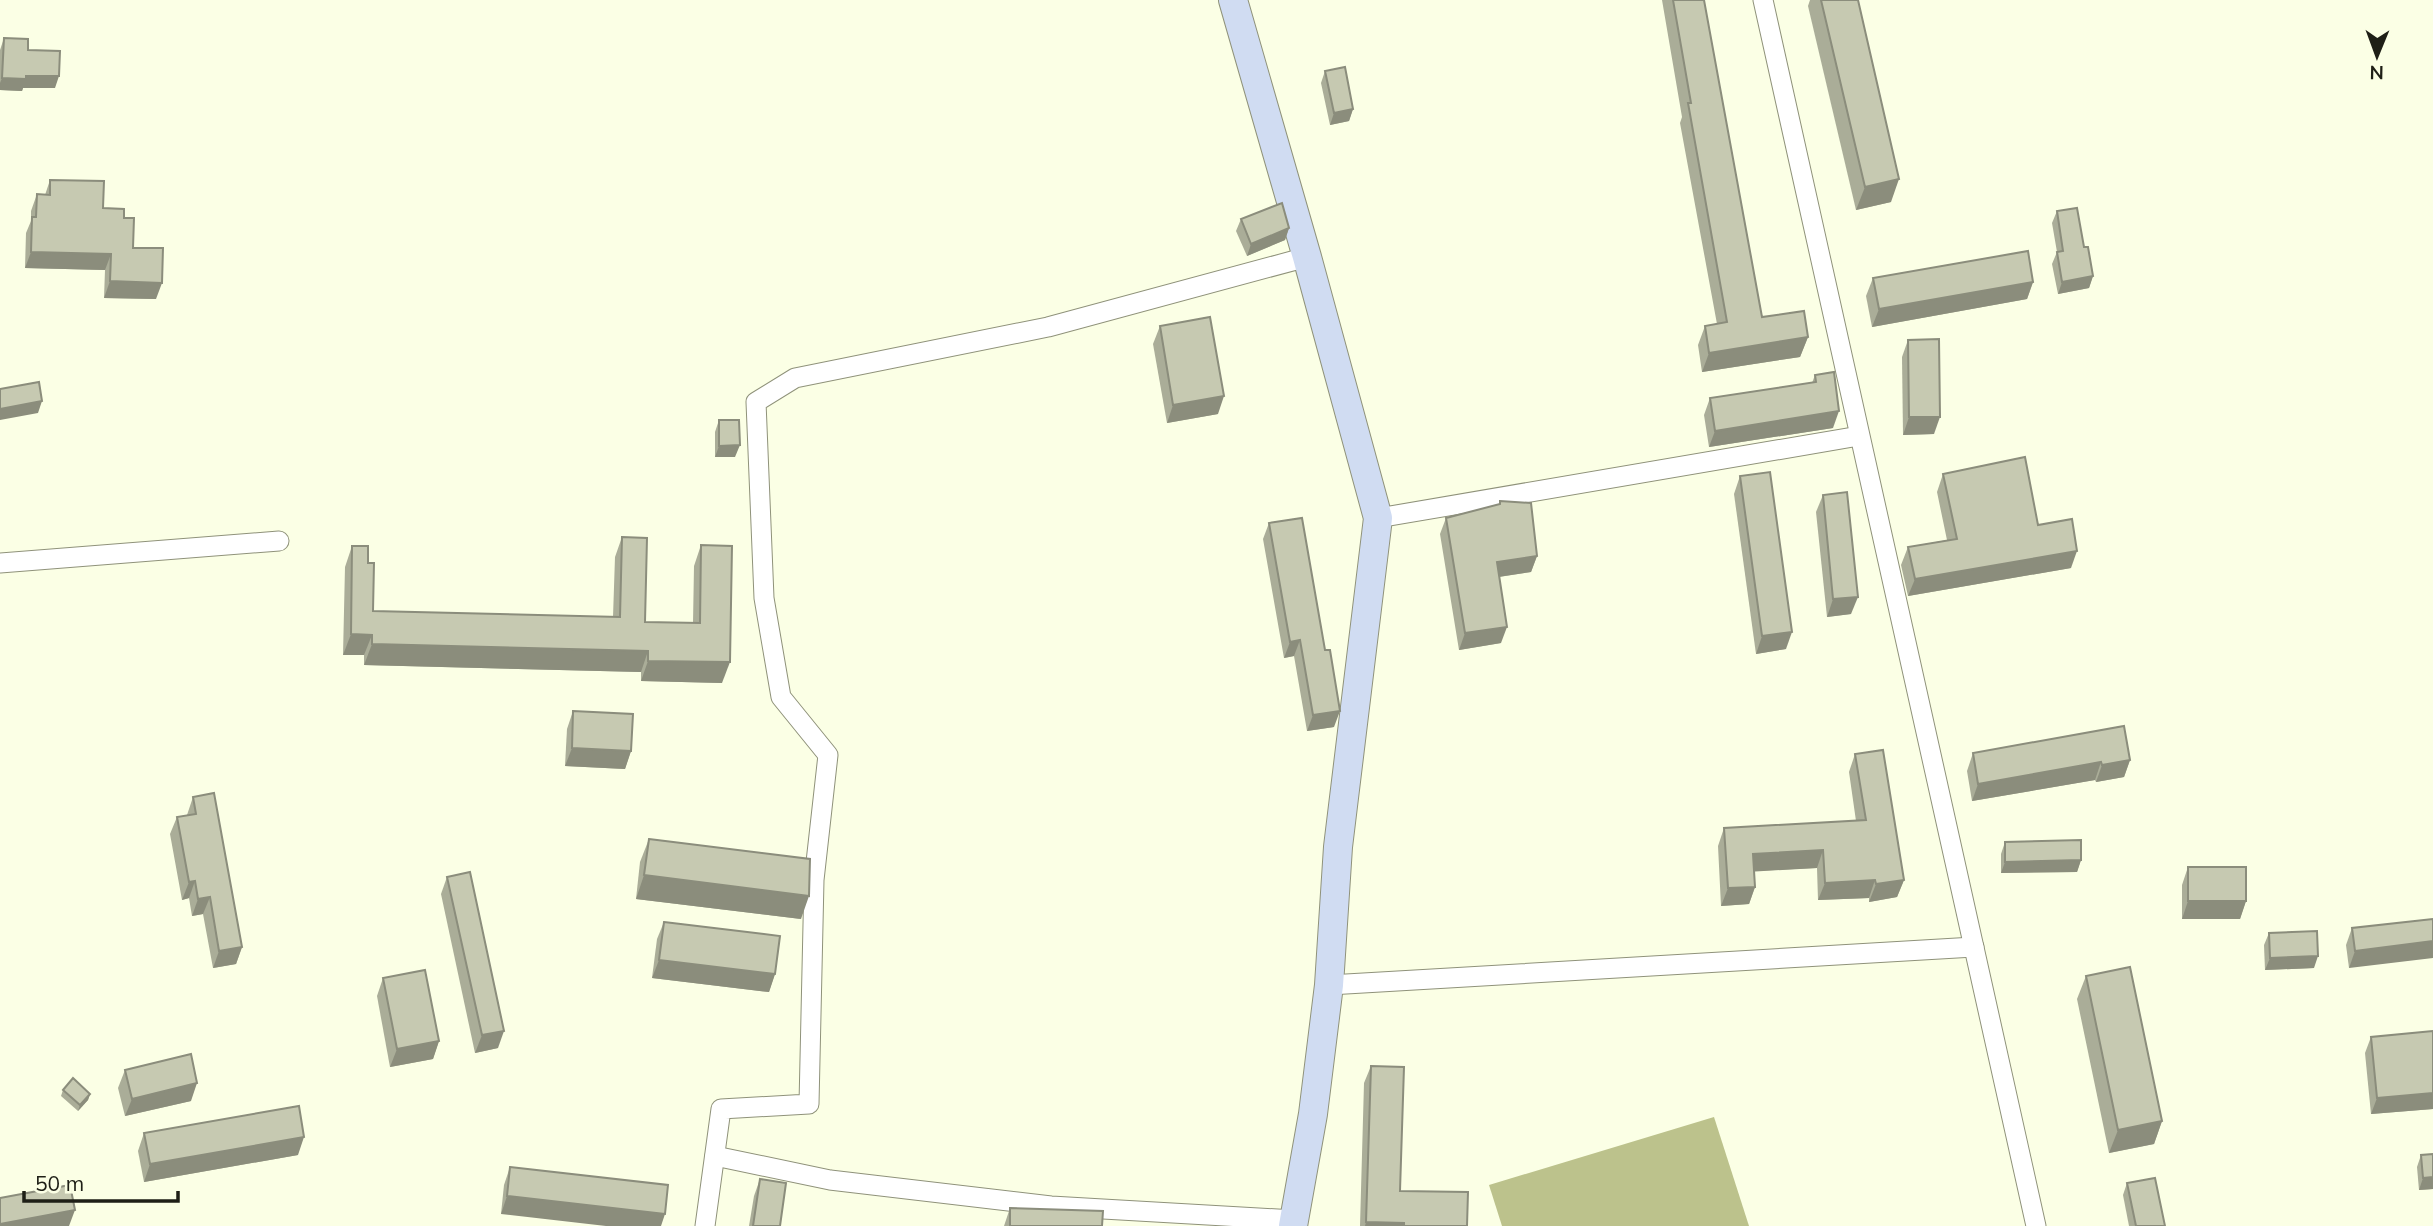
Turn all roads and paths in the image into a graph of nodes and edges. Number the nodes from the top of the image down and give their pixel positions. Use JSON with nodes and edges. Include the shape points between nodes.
{"nodes":[{"id":1,"x":1233,"y":0,"type":"edge"},
{"id":2,"x":1763,"y":0,"type":"edge"},
{"id":3,"x":1307,"y":257,"type":"junction"},
{"id":4,"x":1859,"y":436,"type":"junction"},
{"id":5,"x":1377,"y":518,"type":"junction"},
{"id":6,"x":279,"y":541,"type":"dead end"},
{"id":7,"x":0,"y":563,"type":"edge"},
{"id":8,"x":1974,"y":947,"type":"junction"},
{"id":9,"x":1329,"y":985,"type":"junction"},
{"id":10,"x":715,"y":1156,"type":"junction"},
{"id":11,"x":1293,"y":1223,"type":"edge"},
{"id":12,"x":705,"y":1226,"type":"edge"},
{"id":13,"x":2036,"y":1226,"type":"edge"}],
"edges":[{"from":1,"to":3,"type":"main road"},
{"from":2,"to":4,"type":"street"},
{"from":3,"to":5,"type":"main road"},
{"from":3,"to":10,"type":"street","via":[[1048,327],[795,378],[756,402],[764,598],[781,697],[828,755],[814,880],[809,1104],[721,1109]]},
{"from":4,"to":5,"type":"street"},
{"from":4,"to":8,"type":"street"},
{"from":5,"to":9,"type":"main road","via":[[1338,847]]},
{"from":6,"to":7,"type":"street"},
{"from":8,"to":9,"type":"street"},
{"from":8,"to":13,"type":"street"},
{"from":9,"to":11,"type":"main road"},
{"from":10,"to":11,"type":"street","via":[[830,1180],[1051,1206]]},
{"from":10,"to":12,"type":"street"}]}
